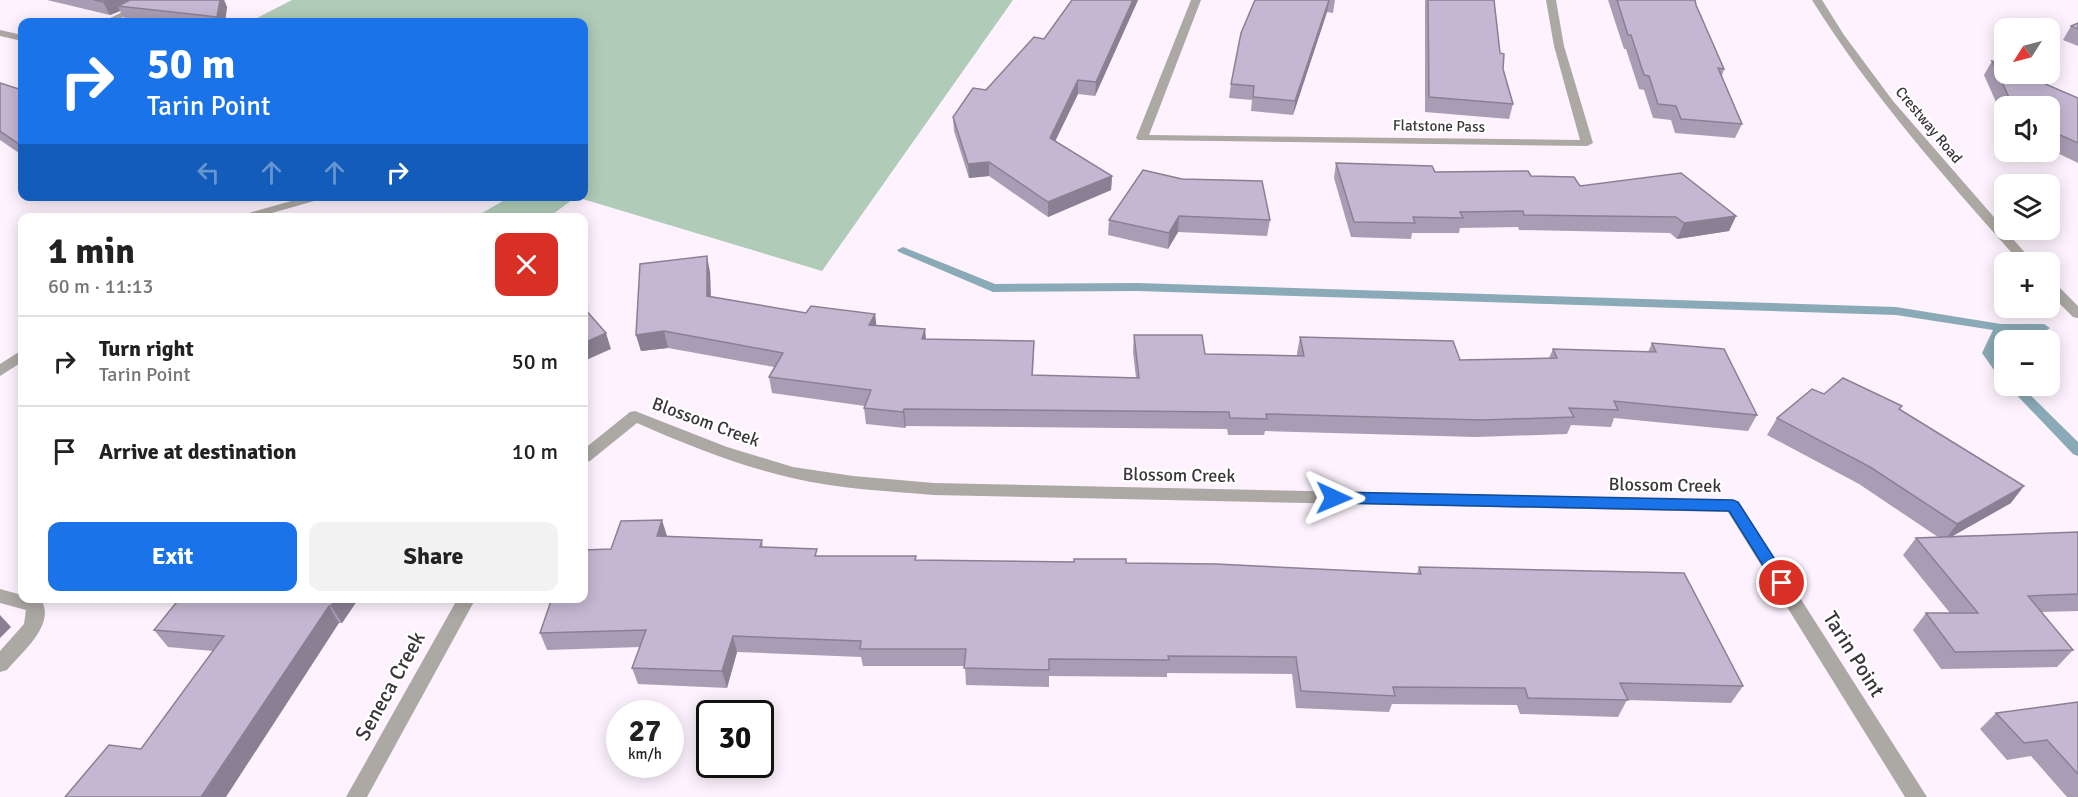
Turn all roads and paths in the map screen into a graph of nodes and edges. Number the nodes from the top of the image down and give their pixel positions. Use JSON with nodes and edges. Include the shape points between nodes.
{"nodes":[{"id":1,"x":154,"y":0,"type":"edge"},
{"id":2,"x":1196,"y":0,"type":"edge"},
{"id":3,"x":1551,"y":0,"type":"edge"},
{"id":4,"x":1817,"y":0,"type":"edge"},
{"id":5,"x":116,"y":18,"type":"edge"},
{"id":6,"x":0,"y":33,"type":"edge"},
{"id":7,"x":18,"y":37,"type":"edge"},
{"id":8,"x":306,"y":201,"type":"edge"},
{"id":9,"x":257,"y":213,"type":"edge"},
{"id":10,"x":2018,"y":252,"type":"edge"},
{"id":11,"x":2060,"y":296,"type":"edge"},
{"id":12,"x":2078,"y":314,"type":"edge"},
{"id":13,"x":18,"y":359,"type":"edge"},
{"id":14,"x":0,"y":371,"type":"edge"},
{"id":15,"x":588,"y":454,"type":"edge"},
{"id":16,"x":1733,"y":506,"type":"joint"},
{"id":17,"x":0,"y":596,"type":"edge"},
{"id":18,"x":18,"y":601,"type":"edge"},
{"id":19,"x":25,"y":603,"type":"edge"},
{"id":20,"x":463,"y":603,"type":"edge"},
{"id":21,"x":0,"y":664,"type":"edge"},
{"id":22,"x":356,"y":797,"type":"edge"},
{"id":23,"x":1917,"y":797,"type":"edge"}],
"edges":[{"from":1,"to":5,"type":"street"},
{"from":2,"to":3,"type":"street","name":"Flatstone Pass","via":[[1142,138],[1587,143],[1559,46]]},
{"from":4,"to":10,"type":"street","name":"Crestway Road","via":[[1904,124]]},
{"from":6,"to":7,"type":"street"},
{"from":8,"to":9,"type":"street"},
{"from":11,"to":12,"type":"street"},
{"from":13,"to":14,"type":"street"},
{"from":15,"to":16,"type":"street","name":"Blossom Creek","via":[[635,416],[774,468],[856,483],[934,489]]},
{"from":16,"to":23,"type":"street","name":"Tarin Point"},
{"from":17,"to":18,"type":"street"},
{"from":19,"to":21,"type":"street","via":[[36,606],[33,627]]},
{"from":20,"to":22,"type":"street","name":"Seneca Creek"}]}
